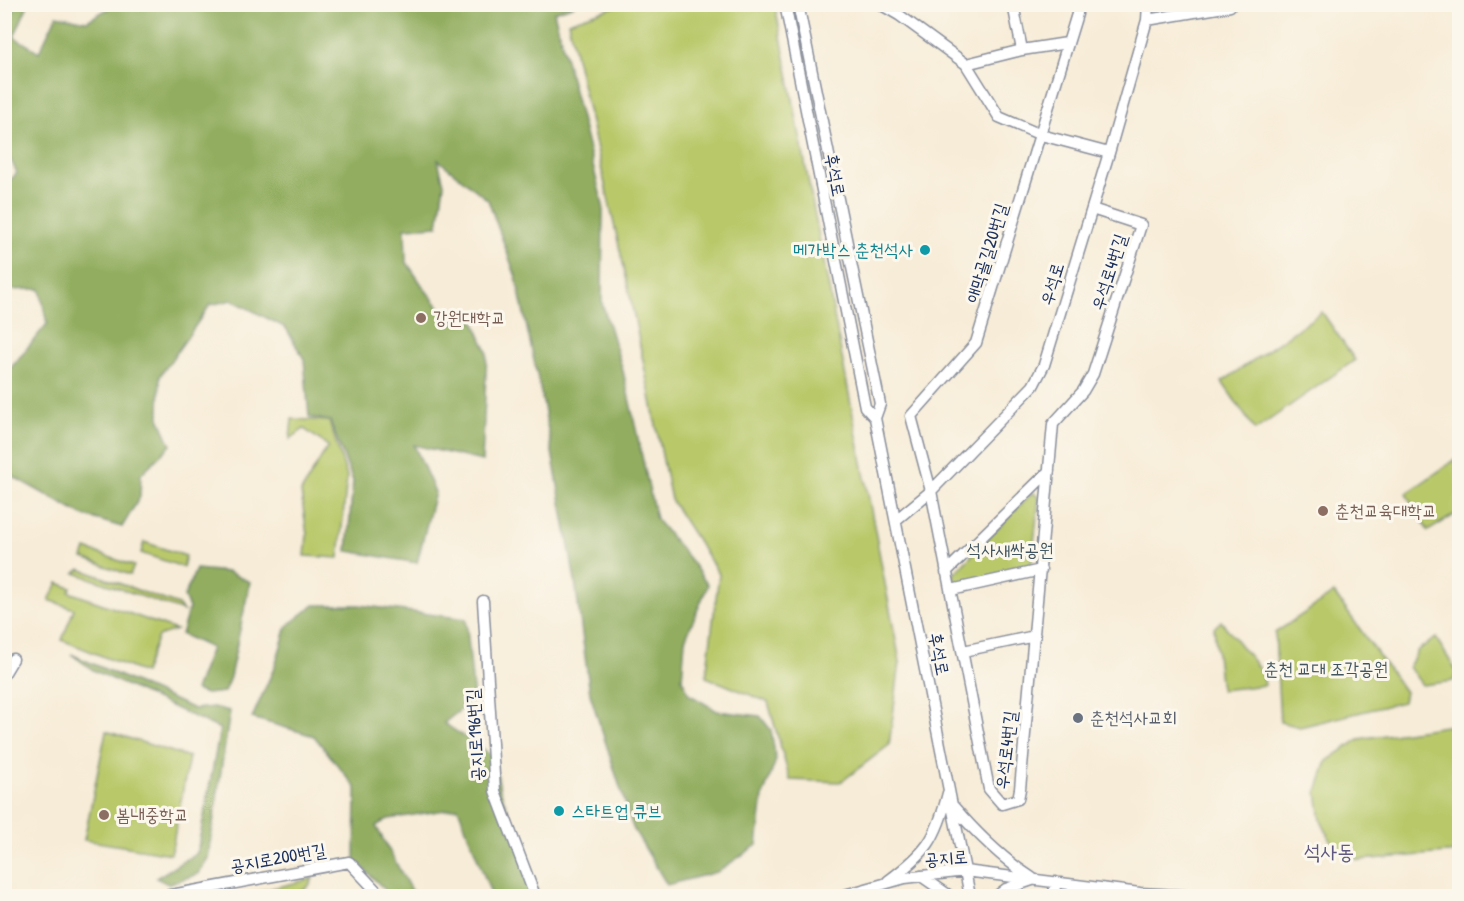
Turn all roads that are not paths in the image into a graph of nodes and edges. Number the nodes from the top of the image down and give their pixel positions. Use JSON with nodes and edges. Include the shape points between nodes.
{"nodes":[{"id":1,"x":785,"y":4,"type":"edge"},
{"id":2,"x":798,"y":4,"type":"edge"},
{"id":3,"x":901,"y":4,"type":"edge"},
{"id":4,"x":1013,"y":4,"type":"edge"},
{"id":5,"x":1077,"y":4,"type":"edge"},
{"id":6,"x":1148,"y":4,"type":"edge"},
{"id":7,"x":1229,"y":4,"type":"edge"},
{"id":8,"x":883,"y":6,"type":"edge"},
{"id":9,"x":1147,"y":20,"type":"junction"},
{"id":10,"x":1067,"y":43,"type":"junction"},
{"id":11,"x":1022,"y":50,"type":"junction"},
{"id":12,"x":966,"y":64,"type":"junction"},
{"id":13,"x":1041,"y":135,"type":"junction"},
{"id":14,"x":1109,"y":153,"type":"junction"},
{"id":15,"x":1092,"y":209,"type":"junction"},
{"id":16,"x":875,"y":418,"type":"junction"},
{"id":17,"x":1049,"y":471,"type":"junction"},
{"id":18,"x":931,"y":491,"type":"junction"},
{"id":19,"x":896,"y":520,"type":"junction"},
{"id":20,"x":1041,"y":570,"type":"junction"},
{"id":21,"x":946,"y":572,"type":"junction"},
{"id":22,"x":951,"y":590,"type":"junction"},
{"id":23,"x":483,"y":601,"type":"dead end"},
{"id":24,"x":1035,"y":636,"type":"junction"},
{"id":25,"x":963,"y":651,"type":"junction"},
{"id":26,"x":14,"y":659,"type":"dead end"},
{"id":27,"x":4,"y":674,"type":"edge"},
{"id":28,"x":949,"y":790,"type":"junction"},
{"id":29,"x":952,"y":806,"type":"junction"},
{"id":30,"x":965,"y":871,"type":"junction"},
{"id":31,"x":921,"y":876,"type":"junction"},
{"id":32,"x":1035,"y":879,"type":"junction"},
{"id":33,"x":1056,"y":882,"type":"junction"},
{"id":34,"x":882,"y":885,"type":"junction"},
{"id":35,"x":219,"y":891,"type":"edge"},
{"id":36,"x":166,"y":897,"type":"edge"},
{"id":37,"x":381,"y":897,"type":"edge"},
{"id":38,"x":535,"y":897,"type":"edge"},
{"id":39,"x":841,"y":897,"type":"edge"},
{"id":40,"x":950,"y":897,"type":"edge"},
{"id":41,"x":970,"y":897,"type":"edge"},
{"id":42,"x":997,"y":897,"type":"edge"},
{"id":43,"x":1053,"y":897,"type":"edge"},
{"id":44,"x":1197,"y":897,"type":"edge"}],
"edges":[{"from":1,"to":16,"type":"street","name":"후석로","via":[[865,407]]},
{"from":2,"to":16,"type":"street","name":"후석로","via":[[880,404]]},
{"from":3,"to":8,"type":"street"},
{"from":4,"to":11,"type":"street"},
{"from":5,"to":10,"type":"street","name":"애막골길20번길"},
{"from":6,"to":9,"type":"street","name":"우석로"},
{"from":7,"to":9,"type":"street"},
{"from":8,"to":12,"type":"street"},
{"from":9,"to":14,"type":"street","name":"우석로"},
{"from":10,"to":11,"type":"street"},
{"from":10,"to":13,"type":"street","name":"애막골길20번길"},
{"from":11,"to":12,"type":"street"},
{"from":12,"to":13,"type":"street","via":[[999,117]]},
{"from":13,"to":14,"type":"street"},
{"from":13,"to":18,"type":"street","name":"애막골길20번길","via":[[976,344],[911,416]]},
{"from":14,"to":15,"type":"street","name":"우석로"},
{"from":15,"to":17,"type":"street","name":"우석로4번길","via":[[1141,225],[1093,374],[1053,424]]},
{"from":15,"to":18,"type":"street","name":"우석로","via":[[1044,365],[1032,386]]},
{"from":16,"to":19,"type":"street","name":"후석로"},
{"from":17,"to":20,"type":"street","name":"우석로4번길"},
{"from":17,"to":21,"type":"street"},
{"from":18,"to":19,"type":"street","name":"우석로"},
{"from":18,"to":21,"type":"street","name":"우석로4번길"},
{"from":19,"to":28,"type":"street","name":"후석로"},
{"from":20,"to":22,"type":"street"},
{"from":20,"to":24,"type":"street","name":"우석로4번길"},
{"from":21,"to":22,"type":"street","name":"우석로4번길"},
{"from":22,"to":25,"type":"street","name":"우석로4번길"},
{"from":23,"to":38,"type":"street","name":"공지로196번길","via":[[495,791]]},
{"from":24,"to":25,"type":"street"},
{"from":24,"to":25,"type":"street","name":"우석로4번길","via":[[1020,789],[1018,799],[1002,804],[989,789]]},
{"from":26,"to":27,"type":"street"},
{"from":28,"to":29,"type":"street","name":"후석로"},
{"from":28,"to":34,"type":"street","via":[[941,820],[921,855]]},
{"from":29,"to":30,"type":"street","name":"후석로"},
{"from":29,"to":32,"type":"street","via":[[995,851]]},
{"from":30,"to":31,"type":"street","name":"공지로"},
{"from":30,"to":32,"type":"street","name":"공지로"},
{"from":30,"to":41,"type":"street","name":"후석로"},
{"from":31,"to":34,"type":"street","name":"공지로"},
{"from":31,"to":40,"type":"street"},
{"from":32,"to":33,"type":"street","name":"공지로"},
{"from":32,"to":42,"type":"street","via":[[1006,889]]},
{"from":33,"to":43,"type":"street"},
{"from":33,"to":44,"type":"street","name":"공지로"},
{"from":34,"to":39,"type":"street","name":"공지로"},
{"from":35,"to":36,"type":"street","name":"공지로200번길"},
{"from":35,"to":37,"type":"street","name":"공지로200번길","via":[[349,862]]}]}
